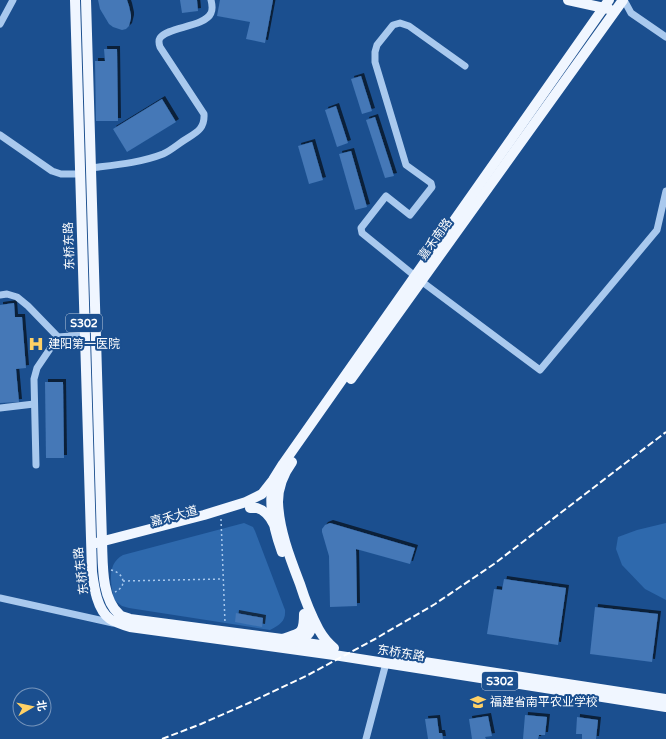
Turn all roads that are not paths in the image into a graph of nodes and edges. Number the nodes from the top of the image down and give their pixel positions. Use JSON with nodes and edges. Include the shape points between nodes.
{"nodes":[{"id":1,"x":13,"y":0,"type":"edge"},
{"id":2,"x":76,"y":0,"type":"edge"},
{"id":3,"x":86,"y":0,"type":"edge"},
{"id":4,"x":211,"y":0,"type":"edge"},
{"id":5,"x":568,"y":0,"type":"edge"},
{"id":6,"x":623,"y":0,"type":"edge"},
{"id":7,"x":607,"y":4,"type":"edge"},
{"id":8,"x":615,"y":11,"type":"junction"},
{"id":9,"x":631,"y":13,"type":"junction"},
{"id":10,"x":0,"y":24,"type":"edge"},
{"id":11,"x":666,"y":37,"type":"edge"},
{"id":12,"x":465,"y":66,"type":"dead end"},
{"id":13,"x":0,"y":135,"type":"edge"},
{"id":14,"x":90,"y":168,"type":"junction"},
{"id":15,"x":80,"y":174,"type":"junction"},
{"id":16,"x":666,"y":191,"type":"edge"},
{"id":17,"x":418,"y":279,"type":"junction"},
{"id":18,"x":0,"y":295,"type":"edge"},
{"id":19,"x":85,"y":335,"type":"junction"},
{"id":20,"x":58,"y":337,"type":"junction"},
{"id":21,"x":34,"y":404,"type":"junction"},
{"id":22,"x":0,"y":408,"type":"edge"},
{"id":23,"x":36,"y":465,"type":"dead end"},
{"id":24,"x":285,"y":468,"type":"junction"},
{"id":25,"x":277,"y":482,"type":"junction"},
{"id":26,"x":261,"y":499,"type":"junction"},
{"id":27,"x":249,"y":505,"type":"junction"},
{"id":28,"x":272,"y":510,"type":"junction"},
{"id":29,"x":277,"y":524,"type":"junction"},
{"id":30,"x":102,"y":545,"type":"junction"},
{"id":31,"x":91,"y":548,"type":"junction"},
{"id":32,"x":0,"y":598,"type":"edge"},
{"id":33,"x":308,"y":614,"type":"junction"},
{"id":34,"x":130,"y":627,"type":"junction"},
{"id":35,"x":311,"y":629,"type":"junction"},
{"id":36,"x":298,"y":641,"type":"junction"},
{"id":37,"x":281,"y":643,"type":"junction"},
{"id":38,"x":320,"y":645,"type":"junction"},
{"id":39,"x":334,"y":652,"type":"junction"},
{"id":40,"x":386,"y":663,"type":"junction"},
{"id":41,"x":666,"y":699,"type":"edge"},
{"id":42,"x":666,"y":707,"type":"edge"},
{"id":43,"x":366,"y":739,"type":"edge"}],
"edges":[{"from":1,"to":10,"type":"street"},
{"from":2,"to":15,"type":"main road","name":"东桥东路","number":"S302"},
{"from":3,"to":14,"type":"main road","name":"东桥东路","number":"S302"},
{"from":4,"to":14,"type":"street","via":[[211,12],[207,18],[167,33],[160,37],[159,41],[160,47],[204,114],[203,126],[198,132],[164,153],[140,161]]},
{"from":5,"to":7,"type":"main road"},
{"from":6,"to":8,"type":"main road","name":"嘉禾南路"},
{"from":6,"to":9,"type":"street"},
{"from":7,"to":8,"type":"main road"},
{"from":7,"to":17,"type":"main road","name":"嘉禾南路"},
{"from":8,"to":9,"type":"street"},
{"from":8,"to":17,"type":"main road","name":"嘉禾南路"},
{"from":9,"to":11,"type":"street"},
{"from":12,"to":17,"type":"street","via":[[409,26],[400,23],[393,25],[377,45],[375,52],[406,165],[431,183],[432,187],[410,215],[386,196],[361,228],[362,233]]},
{"from":13,"to":15,"type":"street","via":[[52,171],[61,174]]},
{"from":14,"to":30,"type":"main road","name":"东桥东路","number":"S302"},
{"from":15,"to":19,"type":"main road","name":"东桥东路","number":"S302"},
{"from":16,"to":17,"type":"street","via":[[657,230],[540,370]]},
{"from":17,"to":24,"type":"main road","name":"嘉禾南路","via":[[288,468]]},
{"from":18,"to":20,"type":"street","via":[[17,297]]},
{"from":19,"to":20,"type":"street"},
{"from":19,"to":31,"type":"main road","name":"东桥东路","number":"S302"},
{"from":20,"to":21,"type":"street","via":[[37,368],[34,379]]},
{"from":21,"to":22,"type":"street"},
{"from":21,"to":23,"type":"street"},
{"from":24,"to":25,"type":"main road","name":"嘉禾南路"},
{"from":24,"to":26,"type":"main road","via":[[275,488]]},
{"from":25,"to":26,"type":"main road"},
{"from":25,"to":28,"type":"main road","via":[[271,490]]},
{"from":25,"to":29,"type":"main road"},
{"from":26,"to":27,"type":"main road","name":"嘉禾大道"},
{"from":26,"to":28,"type":"main road"},
{"from":27,"to":29,"type":"main road","via":[[264,512]]},
{"from":27,"to":30,"type":"main road","name":"嘉禾大道","via":[[204,515]]},
{"from":27,"to":30,"type":"main road","name":"嘉禾大道","via":[[220,517]]},
{"from":28,"to":29,"type":"main road"},
{"from":29,"to":33,"type":"main road","via":[[277,539],[298,600]]},
{"from":30,"to":31,"type":"main road","name":"嘉禾大道"},
{"from":30,"to":37,"type":"main road","name":"东桥东路","number":"S302","via":[[107,592],[111,605],[120,615],[130,619],[225,631]]},
{"from":31,"to":34,"type":"main road","name":"东桥东路","number":"S302","via":[[92,572],[101,609],[108,619]]},
{"from":32,"to":34,"type":"street"},
{"from":33,"to":35,"type":"main road"},
{"from":33,"to":37,"type":"main road","via":[[301,631]]},
{"from":33,"to":39,"type":"main road"},
{"from":34,"to":37,"type":"main road","name":"东桥东路"},
{"from":35,"to":36,"type":"main road","via":[[309,634]]},
{"from":35,"to":38,"type":"main road"},
{"from":36,"to":37,"type":"main road"},
{"from":36,"to":38,"type":"main road"},
{"from":37,"to":39,"type":"main road","name":"东桥东路"},
{"from":38,"to":39,"type":"main road","via":[[326,651]]},
{"from":39,"to":40,"type":"main road","name":"东桥东路","number":"S302"},
{"from":39,"to":41,"type":"main road","name":"东桥东路","number":"S302"},
{"from":40,"to":42,"type":"main road","name":"东桥东路","number":"S302"},
{"from":40,"to":43,"type":"street"}]}
